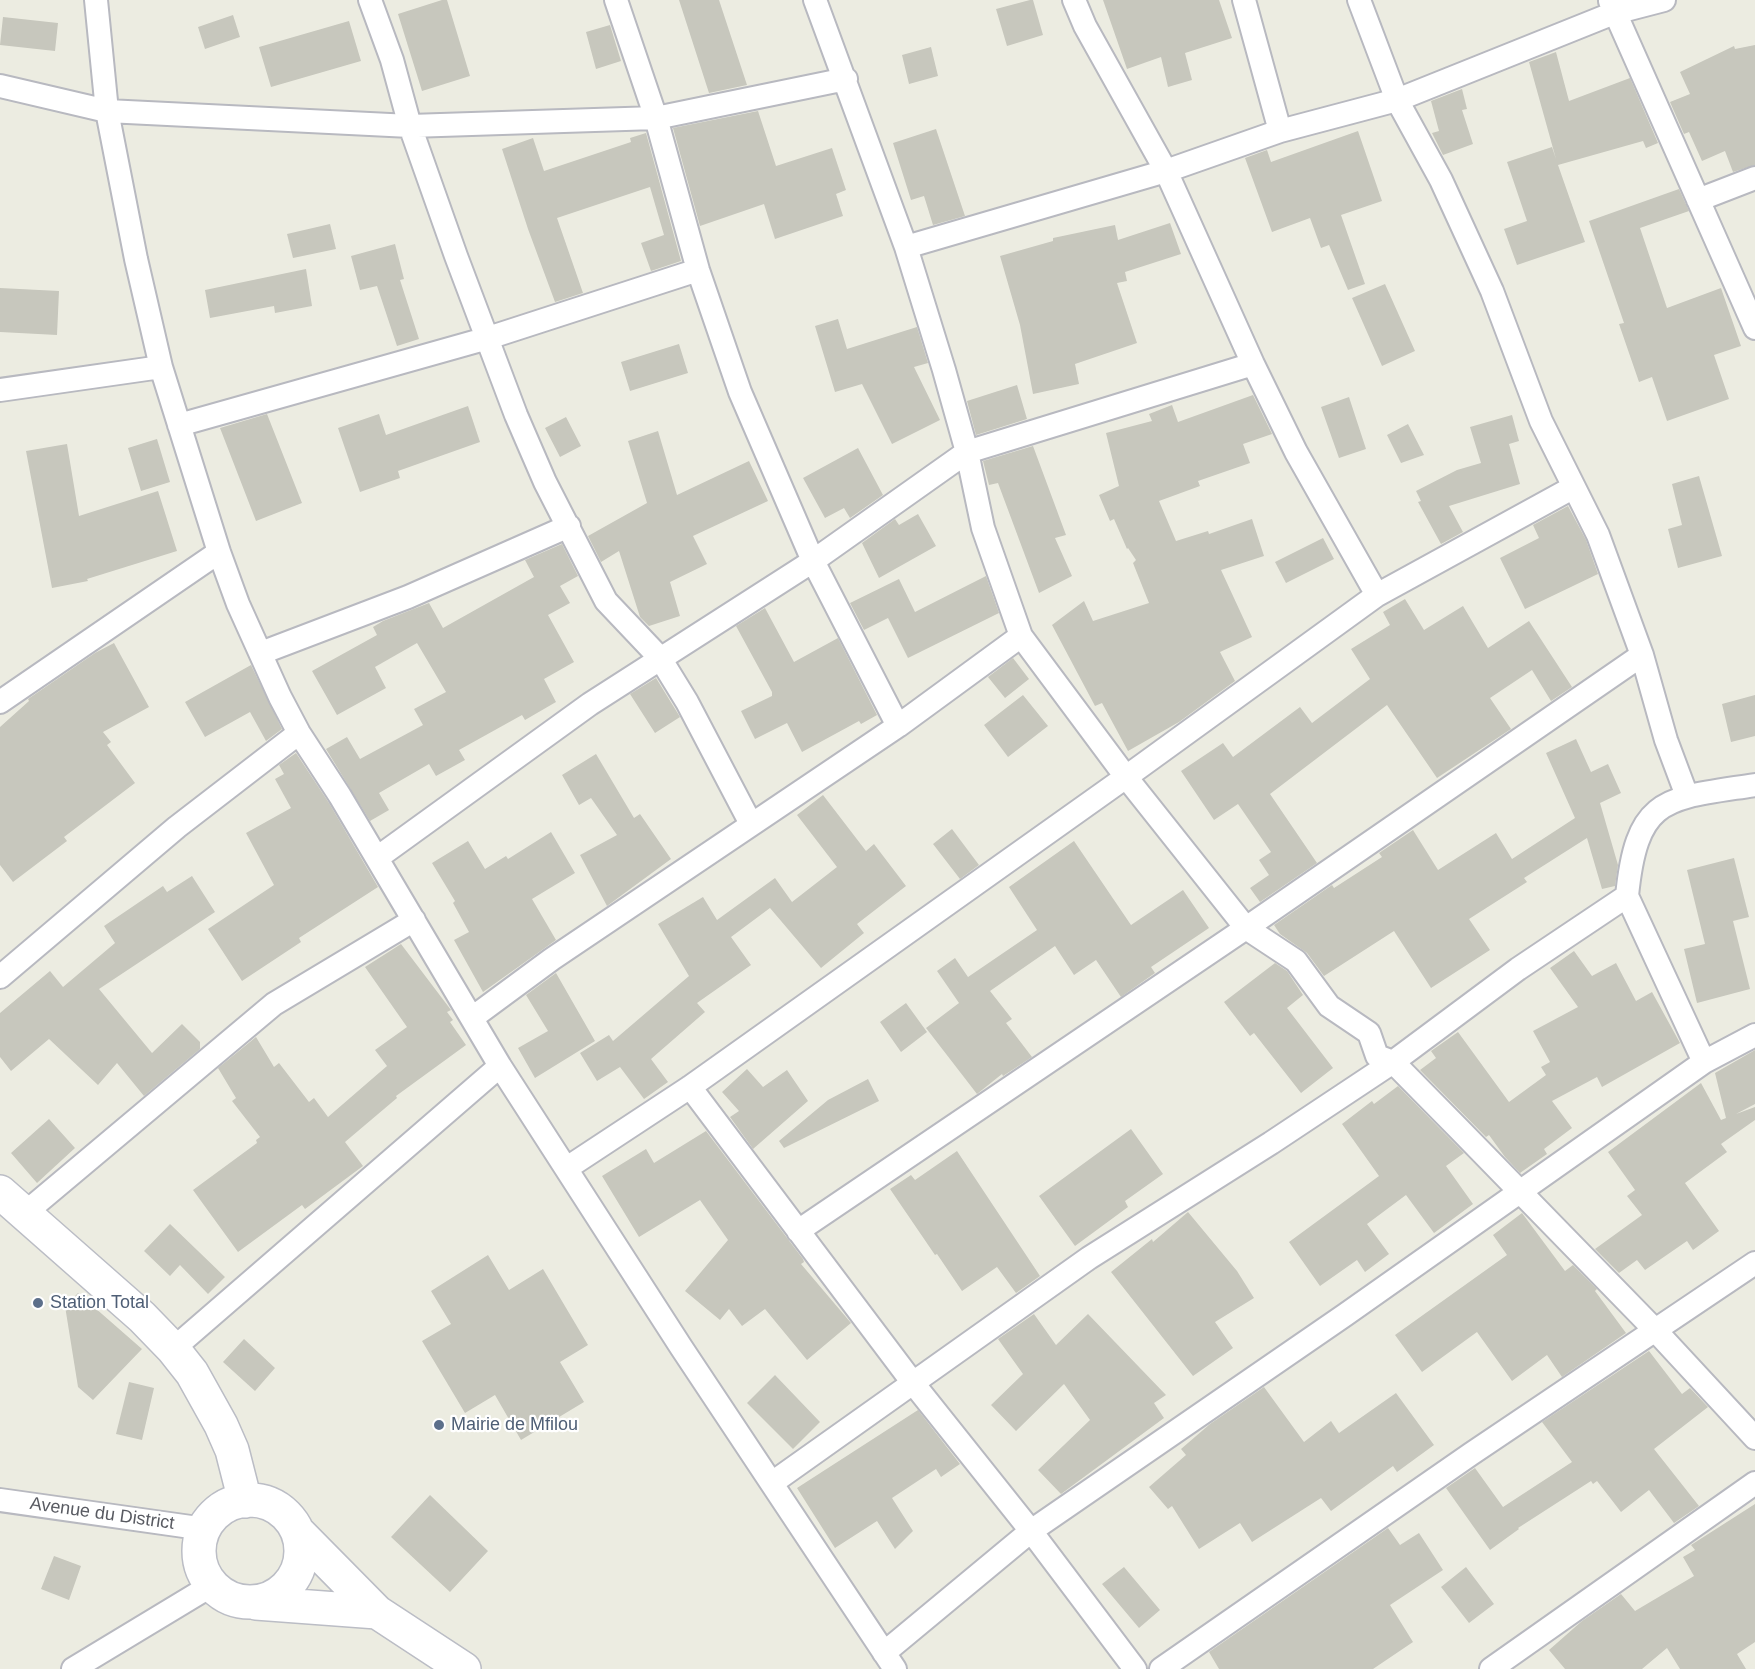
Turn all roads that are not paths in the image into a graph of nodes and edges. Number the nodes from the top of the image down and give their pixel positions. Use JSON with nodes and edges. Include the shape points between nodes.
{"nodes":[{"id":1,"x":96,"y":0,"type":"edge"},
{"id":2,"x":370,"y":0,"type":"edge"},
{"id":3,"x":616,"y":0,"type":"edge"},
{"id":4,"x":815,"y":0,"type":"edge"},
{"id":5,"x":1074,"y":0,"type":"edge"},
{"id":6,"x":1244,"y":0,"type":"edge"},
{"id":7,"x":1359,"y":0,"type":"edge"},
{"id":8,"x":1664,"y":0,"type":"edge"},
{"id":9,"x":1611,"y":7,"type":"edge"},
{"id":10,"x":846,"y":79,"type":"junction"},
{"id":11,"x":0,"y":86,"type":"edge"},
{"id":12,"x":1397,"y":100,"type":"junction"},
{"id":13,"x":107,"y":111,"type":"junction"},
{"id":14,"x":656,"y":118,"type":"junction"},
{"id":15,"x":410,"y":126,"type":"junction"},
{"id":16,"x":1280,"y":131,"type":"junction"},
{"id":17,"x":1166,"y":171,"type":"junction"},
{"id":18,"x":1755,"y":178,"type":"edge"},
{"id":19,"x":1698,"y":200,"type":"junction"},
{"id":20,"x":906,"y":247,"type":"junction"},
{"id":21,"x":698,"y":270,"type":"junction"},
{"id":22,"x":1755,"y":328,"type":"edge"},
{"id":23,"x":488,"y":338,"type":"junction"},
{"id":24,"x":1253,"y":364,"type":"junction"},
{"id":25,"x":161,"y":368,"type":"junction"},
{"id":26,"x":0,"y":390,"type":"edge"},
{"id":27,"x":179,"y":425,"type":"junction"},
{"id":28,"x":967,"y":452,"type":"junction"},
{"id":29,"x":1574,"y":487,"type":"junction"},
{"id":30,"x":568,"y":526,"type":"junction"},
{"id":31,"x":219,"y":552,"type":"junction"},
{"id":32,"x":813,"y":561,"type":"junction"},
{"id":33,"x":1377,"y":595,"type":"junction"},
{"id":34,"x":1021,"y":636,"type":"junction"},
{"id":35,"x":261,"y":653,"type":"junction"},
{"id":36,"x":1642,"y":655,"type":"junction"},
{"id":37,"x":660,"y":658,"type":"junction"},
{"id":38,"x":0,"y":702,"type":"edge"},
{"id":39,"x":898,"y":726,"type":"junction"},
{"id":40,"x":299,"y":733,"type":"junction"},
{"id":41,"x":1126,"y":777,"type":"junction"},
{"id":42,"x":1755,"y":786,"type":"edge"},
{"id":43,"x":1687,"y":796,"type":"junction"},
{"id":44,"x":751,"y":824,"type":"junction"},
{"id":45,"x":377,"y":858,"type":"junction"},
{"id":46,"x":1627,"y":896,"type":"junction"},
{"id":47,"x":414,"y":920,"type":"junction"},
{"id":48,"x":1246,"y":928,"type":"junction"},
{"id":49,"x":0,"y":976,"type":"edge"},
{"id":50,"x":472,"y":1018,"type":"junction"},
{"id":51,"x":1755,"y":1035,"type":"edge"},
{"id":52,"x":1393,"y":1062,"type":"junction"},
{"id":53,"x":1704,"y":1062,"type":"junction"},
{"id":54,"x":500,"y":1066,"type":"junction"},
{"id":55,"x":690,"y":1087,"type":"junction"},
{"id":56,"x":567,"y":1168,"type":"junction"},
{"id":57,"x":1518,"y":1191,"type":"junction"},
{"id":58,"x":0,"y":1192,"type":"edge"},
{"id":59,"x":25,"y":1213,"type":"junction"},
{"id":60,"x":798,"y":1231,"type":"junction"},
{"id":61,"x":1755,"y":1263,"type":"edge"},
{"id":62,"x":1655,"y":1330,"type":"junction"},
{"id":63,"x":173,"y":1349,"type":"junction"},
{"id":64,"x":913,"y":1383,"type":"junction"},
{"id":65,"x":1755,"y":1438,"type":"edge"},
{"id":66,"x":772,"y":1483,"type":"junction"},
{"id":67,"x":1755,"y":1484,"type":"edge"},
{"id":68,"x":0,"y":1500,"type":"edge"},
{"id":69,"x":244,"y":1501,"type":"junction"},
{"id":70,"x":205,"y":1529,"type":"junction"},
{"id":71,"x":297,"y":1531,"type":"junction"},
{"id":72,"x":1031,"y":1532,"type":"junction"},
{"id":73,"x":212,"y":1586,"type":"junction"},
{"id":74,"x":256,"y":1603,"type":"junction"},
{"id":75,"x":376,"y":1611,"type":"junction"},
{"id":76,"x":889,"y":1661,"type":"edge"},
{"id":77,"x":73,"y":1669,"type":"edge"},
{"id":78,"x":464,"y":1669,"type":"edge"},
{"id":79,"x":1135,"y":1669,"type":"edge"},
{"id":80,"x":1161,"y":1669,"type":"edge"},
{"id":81,"x":1491,"y":1669,"type":"edge"}],
"edges":[{"from":1,"to":13,"type":"street"},
{"from":2,"to":15,"type":"street"},
{"from":3,"to":14,"type":"street"},
{"from":4,"to":10,"type":"street"},
{"from":5,"to":17,"type":"street"},
{"from":6,"to":16,"type":"street"},
{"from":7,"to":12,"type":"street"},
{"from":8,"to":9,"type":"street"},
{"from":9,"to":12,"type":"street"},
{"from":9,"to":19,"type":"street"},
{"from":10,"to":14,"type":"street"},
{"from":10,"to":20,"type":"street"},
{"from":11,"to":13,"type":"street"},
{"from":12,"to":16,"type":"street"},
{"from":12,"to":29,"type":"street","via":[[1441,180],[1492,291],[1541,421]]},
{"from":13,"to":15,"type":"street"},
{"from":13,"to":25,"type":"street"},
{"from":14,"to":15,"type":"street"},
{"from":14,"to":21,"type":"street"},
{"from":15,"to":23,"type":"street"},
{"from":16,"to":17,"type":"street"},
{"from":17,"to":20,"type":"street"},
{"from":17,"to":24,"type":"street"},
{"from":18,"to":19,"type":"street"},
{"from":19,"to":22,"type":"street"},
{"from":20,"to":28,"type":"street"},
{"from":21,"to":23,"type":"street"},
{"from":21,"to":32,"type":"street","via":[[740,392]]},
{"from":23,"to":27,"type":"street"},
{"from":23,"to":30,"type":"street","via":[[516,415]]},
{"from":24,"to":28,"type":"street"},
{"from":24,"to":33,"type":"street","via":[[1296,452]]},
{"from":25,"to":26,"type":"street"},
{"from":25,"to":27,"type":"street"},
{"from":27,"to":31,"type":"street"},
{"from":28,"to":32,"type":"street"},
{"from":28,"to":34,"type":"street","via":[[983,528]]},
{"from":29,"to":33,"type":"street"},
{"from":29,"to":36,"type":"street","via":[[1598,535]]},
{"from":30,"to":35,"type":"street","via":[[408,597]]},
{"from":30,"to":37,"type":"street","via":[[606,601]]},
{"from":31,"to":35,"type":"street"},
{"from":31,"to":38,"type":"street"},
{"from":32,"to":37,"type":"street"},
{"from":32,"to":39,"type":"street"},
{"from":33,"to":41,"type":"street"},
{"from":34,"to":39,"type":"street"},
{"from":34,"to":41,"type":"street"},
{"from":35,"to":40,"type":"street"},
{"from":36,"to":43,"type":"street"},
{"from":36,"to":48,"type":"street"},
{"from":37,"to":44,"type":"street"},
{"from":37,"to":45,"type":"street"},
{"from":39,"to":44,"type":"street"},
{"from":40,"to":45,"type":"street"},
{"from":40,"to":49,"type":"street","via":[[177,827]]},
{"from":41,"to":48,"type":"street"},
{"from":41,"to":55,"type":"street"},
{"from":42,"to":43,"type":"street"},
{"from":43,"to":46,"type":"street","via":[[1662,805],[1650,816],[1630,862]]},
{"from":44,"to":50,"type":"street"},
{"from":45,"to":47,"type":"street"},
{"from":46,"to":52,"type":"street","via":[[1518,969]]},
{"from":46,"to":53,"type":"street"},
{"from":47,"to":50,"type":"street"},
{"from":47,"to":59,"type":"street","via":[[274,1004]]},
{"from":48,"to":52,"type":"street","via":[[1296,961],[1329,1006],[1369,1033],[1377,1056]]},
{"from":48,"to":60,"type":"street"},
{"from":50,"to":54,"type":"street"},
{"from":51,"to":53,"type":"street"},
{"from":52,"to":57,"type":"street"},
{"from":52,"to":64,"type":"street","via":[[1089,1258]]},
{"from":53,"to":57,"type":"street"},
{"from":54,"to":56,"type":"street"},
{"from":54,"to":63,"type":"street"},
{"from":55,"to":56,"type":"street"},
{"from":55,"to":60,"type":"street"},
{"from":56,"to":66,"type":"street"},
{"from":57,"to":62,"type":"street"},
{"from":57,"to":72,"type":"street"},
{"from":58,"to":59,"type":"street"},
{"from":59,"to":63,"type":"street"},
{"from":60,"to":64,"type":"street"},
{"from":61,"to":62,"type":"street"},
{"from":62,"to":65,"type":"street"},
{"from":62,"to":80,"type":"street"},
{"from":63,"to":69,"type":"street","via":[[192,1373],[221,1425],[232,1450]]},
{"from":64,"to":66,"type":"street"},
{"from":64,"to":72,"type":"street"},
{"from":66,"to":76,"type":"street"},
{"from":67,"to":81,"type":"street"},
{"from":68,"to":70,"type":"street","name":"Avenue du District"},
{"from":69,"to":70,"type":"street","via":[[221,1509]]},
{"from":69,"to":71,"type":"street","via":[[261,1501],[276,1507],[289,1517]]},
{"from":70,"to":73,"type":"street","via":[[199,1548],[202,1568]]},
{"from":71,"to":74,"type":"street","via":[[302,1546],[295,1577],[284,1590]]},
{"from":71,"to":75,"type":"street"},
{"from":72,"to":76,"type":"street"},
{"from":72,"to":79,"type":"street"},
{"from":73,"to":74,"type":"street","via":[[239,1602]]},
{"from":73,"to":77,"type":"street"},
{"from":74,"to":75,"type":"street"},
{"from":75,"to":78,"type":"street"}]}
